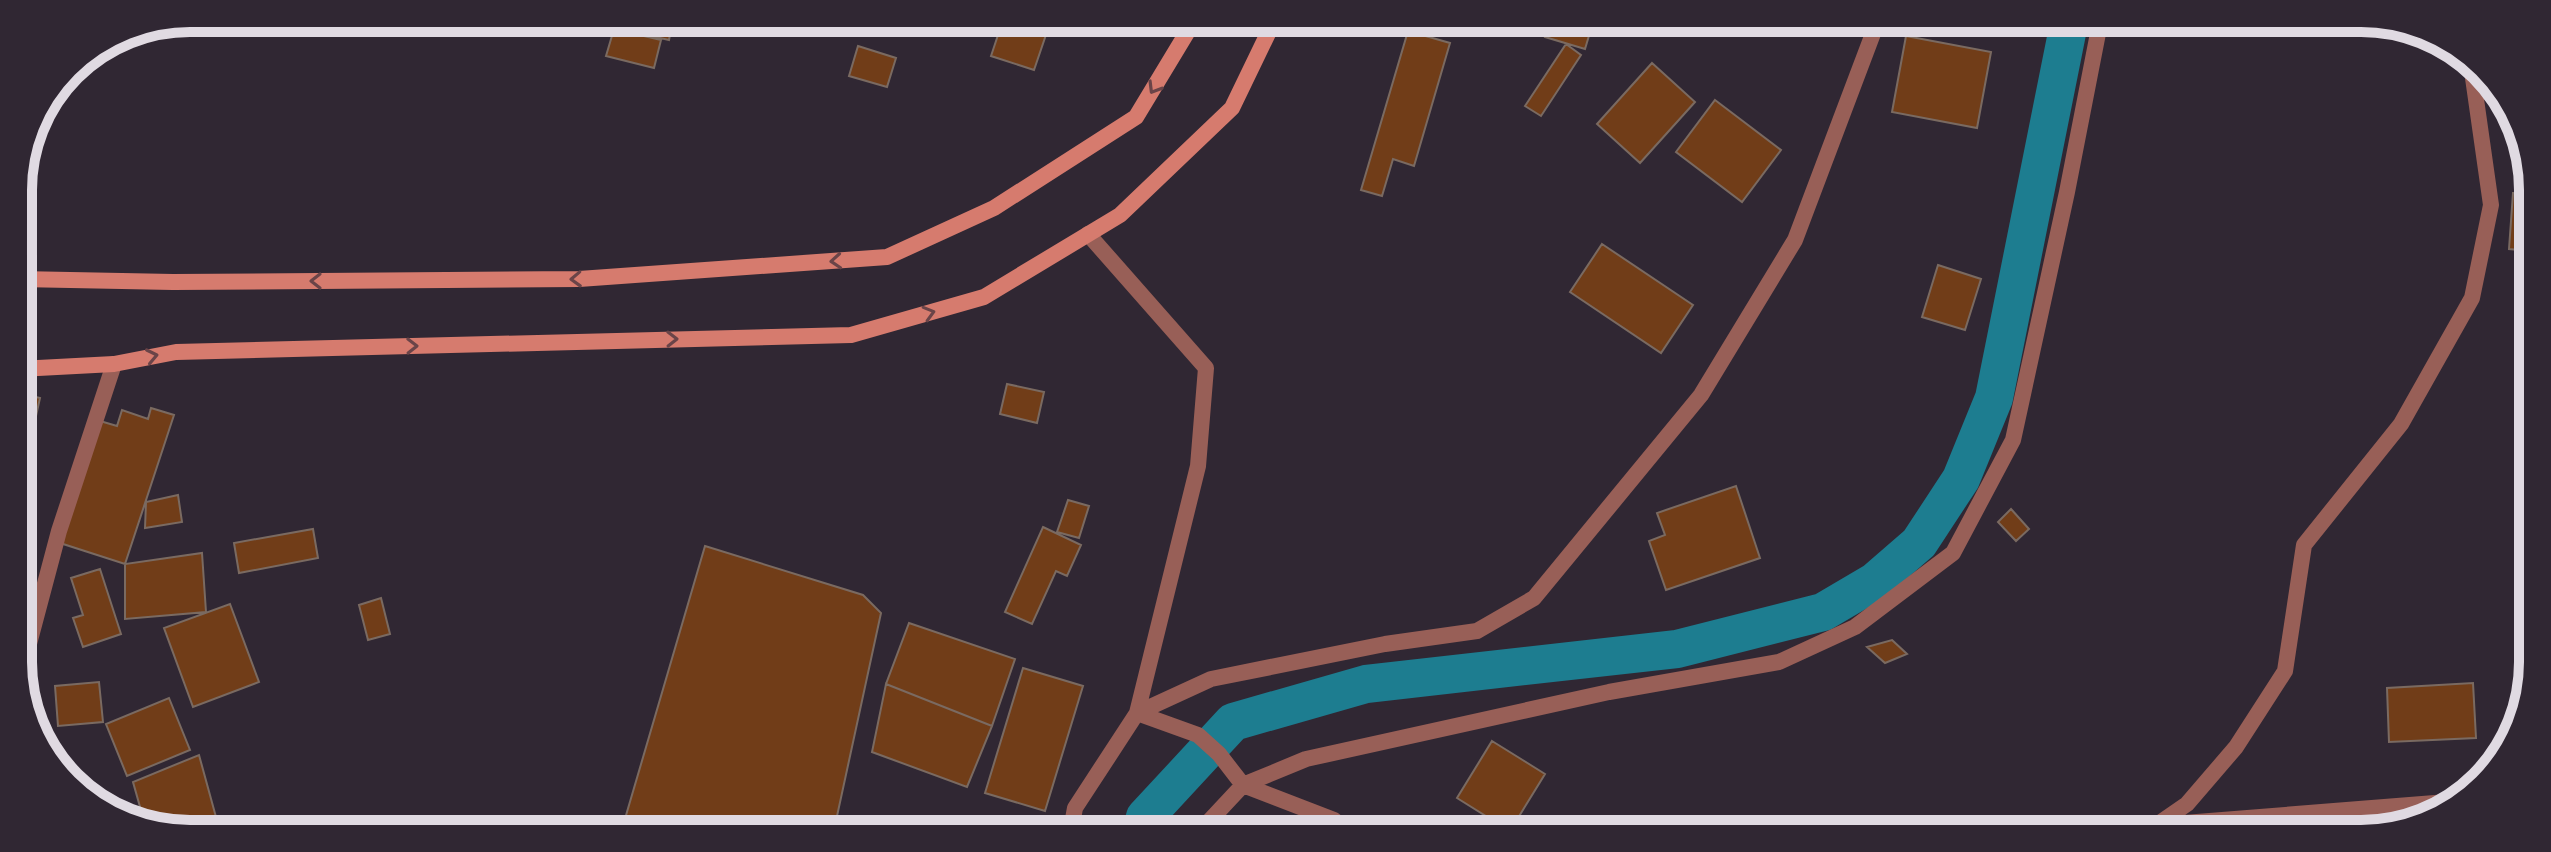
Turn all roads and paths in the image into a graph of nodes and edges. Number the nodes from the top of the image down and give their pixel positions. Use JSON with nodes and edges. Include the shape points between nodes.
{"nodes":[{"id":1,"x":1187,"y":32,"type":"edge"},
{"id":2,"x":1269,"y":32,"type":"edge"},
{"id":3,"x":1874,"y":32,"type":"edge"},
{"id":4,"x":2098,"y":32,"type":"edge"},
{"id":5,"x":2473,"y":79,"type":"edge"},
{"id":6,"x":1088,"y":234,"type":"junction"},
{"id":7,"x":32,"y":279,"type":"edge"},
{"id":8,"x":114,"y":364,"type":"junction"},
{"id":9,"x":32,"y":368,"type":"edge"},
{"id":10,"x":32,"y":633,"type":"edge"},
{"id":11,"x":1137,"y":713,"type":"junction"},
{"id":12,"x":1243,"y":785,"type":"junction"},
{"id":13,"x":2431,"y":804,"type":"edge"},
{"id":14,"x":1073,"y":820,"type":"edge"},
{"id":15,"x":1210,"y":820,"type":"edge"},
{"id":16,"x":1334,"y":820,"type":"edge"},
{"id":17,"x":2164,"y":820,"type":"edge"},
{"id":18,"x":2250,"y":820,"type":"edge"}],
"edges":[{"from":1,"to":7,"type":"main road","one_way":true,"via":[[1136,117],[994,208],[887,257],[579,279]]},
{"from":2,"to":6,"type":"main road","via":[[1232,108],[1120,215]]},
{"from":3,"to":11,"type":"street","via":[[1795,240],[1701,395],[1534,598],[1477,631],[1211,679]]},
{"from":4,"to":12,"type":"street","via":[[2013,440],[1953,553],[1855,627],[1779,662],[1609,692],[1306,759]]},
{"from":5,"to":17,"type":"street","via":[[2491,205],[2472,298],[2401,424],[2304,545],[2285,671],[2236,747],[2187,804]]},
{"from":8,"to":6,"type":"main road","one_way":true,"via":[[176,352],[851,335],[984,297]]},
{"from":6,"to":11,"type":"street","via":[[1206,368],[1198,466]]},
{"from":8,"to":9,"type":"main road"},
{"from":8,"to":10,"type":"street"},
{"from":11,"to":12,"type":"street","via":[[1198,735]]},
{"from":11,"to":14,"type":"street","via":[[1075,808]]},
{"from":12,"to":15,"type":"street"},
{"from":12,"to":16,"type":"street"},
{"from":13,"to":18,"type":"street"}]}
